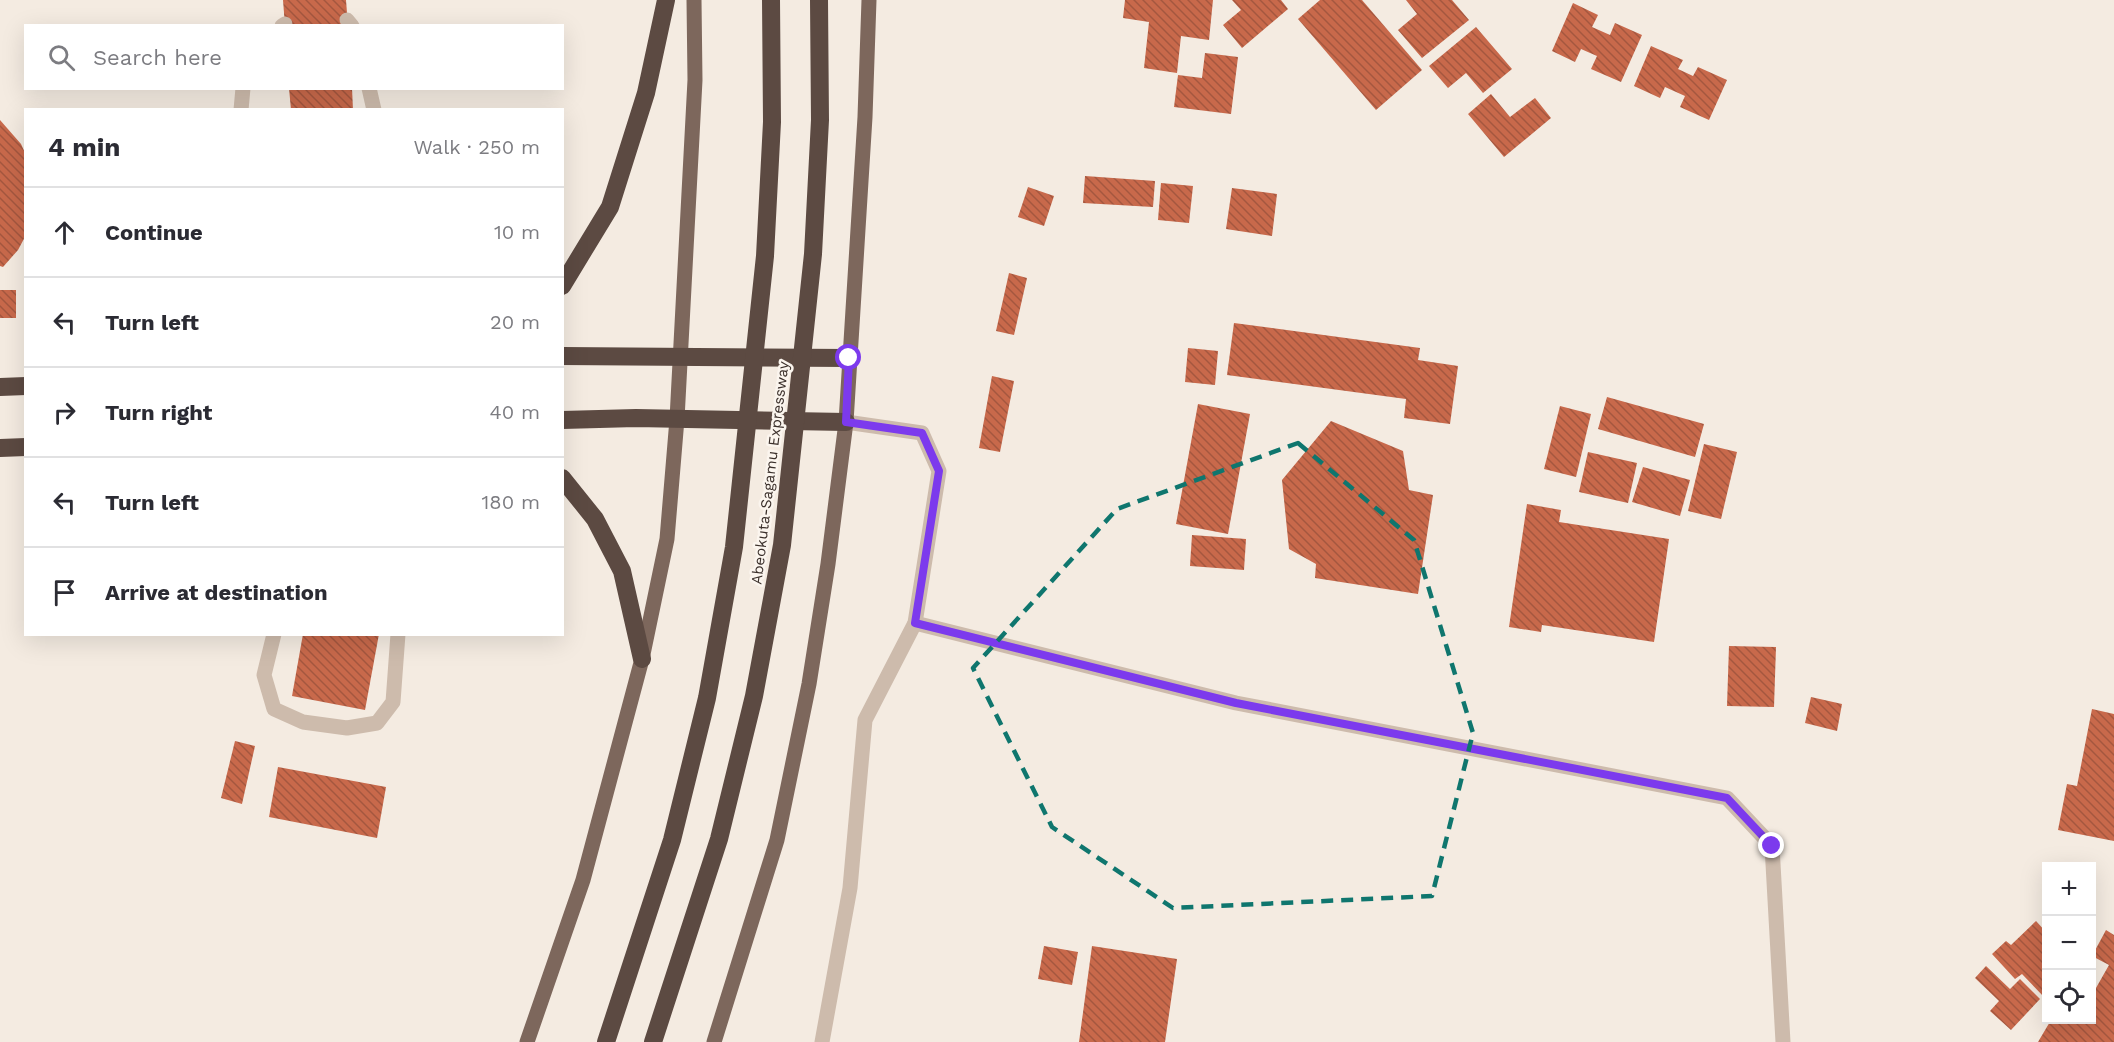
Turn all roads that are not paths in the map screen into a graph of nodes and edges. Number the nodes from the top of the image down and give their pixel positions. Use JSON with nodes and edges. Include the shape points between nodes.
{"nodes":[{"id":1,"x":666,"y":0,"type":"edge"},
{"id":2,"x":694,"y":0,"type":"edge"},
{"id":3,"x":771,"y":0,"type":"edge"},
{"id":4,"x":819,"y":0,"type":"edge"},
{"id":5,"x":869,"y":0,"type":"edge"},
{"id":6,"x":243,"y":90,"type":"edge"},
{"id":7,"x":369,"y":90,"type":"edge"},
{"id":8,"x":241,"y":108,"type":"edge"},
{"id":9,"x":374,"y":108,"type":"edge"},
{"id":10,"x":564,"y":283,"type":"edge"},
{"id":11,"x":564,"y":356,"type":"edge"},
{"id":12,"x":680,"y":356,"type":"junction"},
{"id":13,"x":849,"y":358,"type":"junction"},
{"id":14,"x":24,"y":386,"type":"edge"},
{"id":15,"x":0,"y":387,"type":"edge"},
{"id":16,"x":677,"y":419,"type":"junction"},
{"id":17,"x":564,"y":420,"type":"edge"},
{"id":18,"x":846,"y":422,"type":"junction"},
{"id":19,"x":24,"y":447,"type":"edge"},
{"id":20,"x":0,"y":448,"type":"edge"},
{"id":21,"x":564,"y":480,"type":"edge"},
{"id":22,"x":915,"y":623,"type":"junction"},
{"id":23,"x":274,"y":636,"type":"edge"},
{"id":24,"x":399,"y":636,"type":"edge"},
{"id":25,"x":642,"y":659,"type":"junction"},
{"id":26,"x":527,"y":1042,"type":"edge"},
{"id":27,"x":606,"y":1042,"type":"edge"},
{"id":28,"x":653,"y":1042,"type":"edge"},
{"id":29,"x":714,"y":1042,"type":"edge"},
{"id":30,"x":822,"y":1042,"type":"edge"},
{"id":31,"x":1783,"y":1042,"type":"edge"}],
"edges":[{"from":1,"to":10,"type":"highway","via":[[646,93],[610,207]]},
{"from":2,"to":12,"type":"main road","via":[[695,80]]},
{"from":3,"to":27,"type":"highway","name":"Abeokuta-Sagamu Expressway","via":[[772,122],[765,256],[734,547],[707,698],[672,840]]},
{"from":4,"to":28,"type":"highway","name":"Abeokuta-Sagamu Expressway","via":[[820,120],[813,254],[782,545],[754,696],[719,839]]},
{"from":5,"to":13,"type":"main road"},
{"from":6,"to":8,"type":"street"},
{"from":7,"to":9,"type":"street"},
{"from":11,"to":12,"type":"highway"},
{"from":12,"to":13,"type":"highway"},
{"from":12,"to":16,"type":"main road"},
{"from":13,"to":18,"type":"main road"},
{"from":14,"to":15,"type":"highway"},
{"from":16,"to":17,"type":"highway"},
{"from":16,"to":18,"type":"highway"},
{"from":16,"to":25,"type":"main road","via":[[667,538]]},
{"from":18,"to":22,"type":"street","via":[[922,433],[939,471]]},
{"from":18,"to":29,"type":"main road","via":[[809,684],[779,829]]},
{"from":19,"to":20,"type":"highway"},
{"from":21,"to":25,"type":"highway","via":[[595,519],[622,571]]},
{"from":22,"to":30,"type":"street","via":[[865,720],[850,888]]},
{"from":22,"to":31,"type":"street","via":[[1236,703],[1727,798],[1772,846]]},
{"from":23,"to":24,"type":"street","via":[[264,675],[274,710],[303,722],[347,728],[377,723],[393,702]]},
{"from":25,"to":26,"type":"main road","via":[[583,880]]}]}
